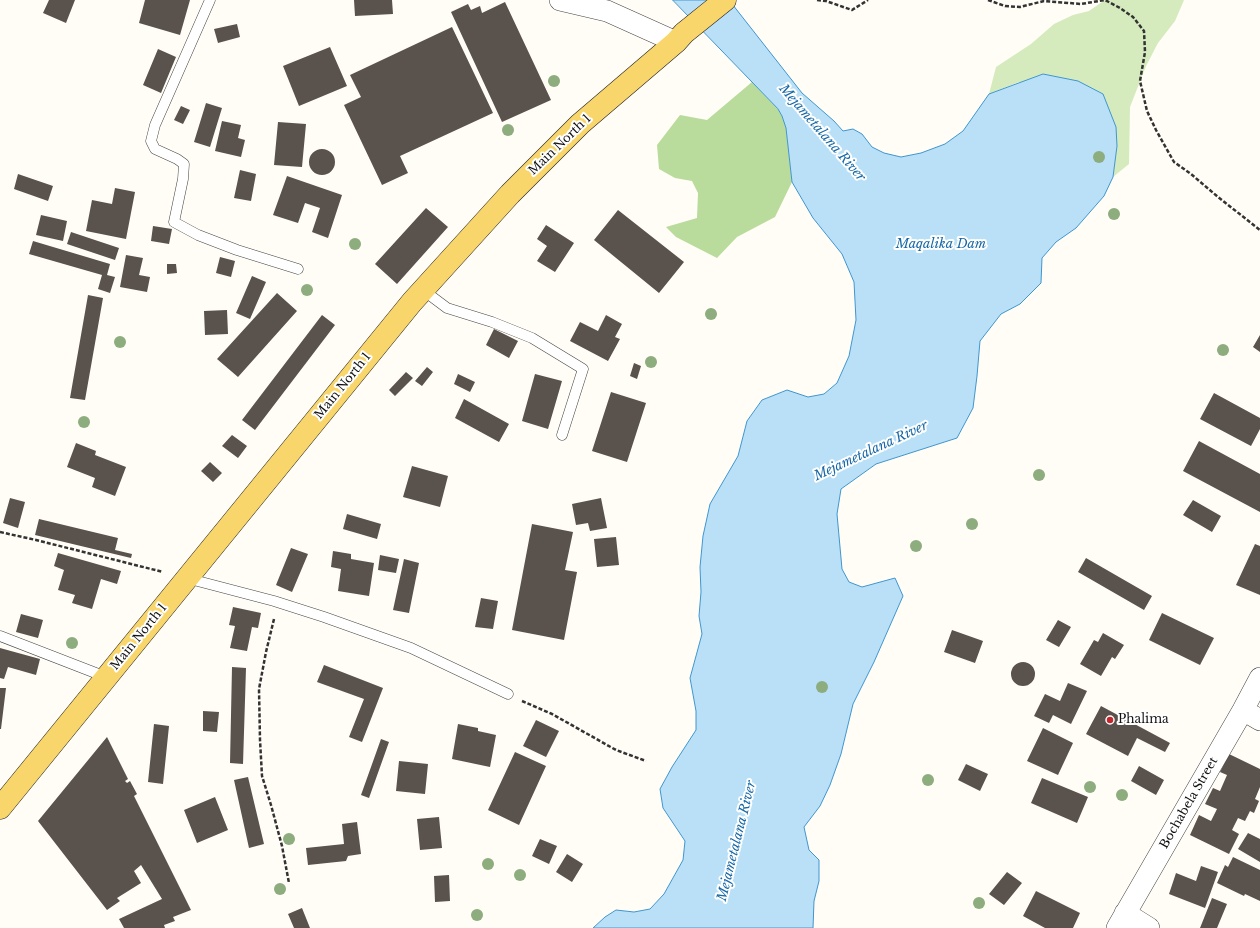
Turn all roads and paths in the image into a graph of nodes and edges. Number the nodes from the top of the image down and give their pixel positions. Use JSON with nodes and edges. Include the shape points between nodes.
{"nodes":[{"id":1,"x":210,"y":0,"type":"edge"},
{"id":2,"x":560,"y":0,"type":"edge"},
{"id":3,"x":725,"y":0,"type":"edge"},
{"id":4,"x":817,"y":0,"type":"edge"},
{"id":5,"x":868,"y":0,"type":"edge"},
{"id":6,"x":988,"y":0,"type":"edge"},
{"id":7,"x":680,"y":37,"type":"junction"},
{"id":8,"x":1260,"y":230,"type":"edge"},
{"id":9,"x":298,"y":269,"type":"dead end"},
{"id":10,"x":423,"y":290,"type":"junction"},
{"id":11,"x":562,"y":435,"type":"dead end"},
{"id":12,"x":0,"y":532,"type":"edge"},
{"id":13,"x":186,"y":578,"type":"junction"},
{"id":14,"x":274,"y":601,"type":"junction"},
{"id":15,"x":0,"y":636,"type":"edge"},
{"id":16,"x":106,"y":678,"type":"junction"},
{"id":17,"x":1260,"y":678,"type":"edge"},
{"id":18,"x":508,"y":694,"type":"joint"},
{"id":19,"x":1251,"y":715,"type":"edge"},
{"id":20,"x":646,"y":761,"type":"dead end"},
{"id":21,"x":0,"y":808,"type":"edge"},
{"id":22,"x":289,"y":883,"type":"dead end"},
{"id":23,"x":1121,"y":921,"type":"edge"},
{"id":24,"x":1149,"y":928,"type":"edge"}],
"edges":[{"from":1,"to":9,"type":"lane","via":[[155,125],[151,142],[155,149],[184,164],[174,222],[198,235],[237,250]]},
{"from":2,"to":7,"type":"street","via":[[607,11]]},
{"from":3,"to":7,"type":"main road","name":"Main North 1"},
{"from":4,"to":5,"type":"path","via":[[852,10]]},
{"from":6,"to":8,"type":"path","via":[[1004,6],[1020,7],[1044,1],[1080,4],[1105,0],[1133,17],[1144,32],[1145,52],[1140,81],[1147,110],[1174,162]]},
{"from":7,"to":10,"type":"main road","name":"Main North 1","via":[[580,124],[510,194]]},
{"from":10,"to":11,"type":"lane","via":[[446,308],[532,338],[583,369]]},
{"from":10,"to":13,"type":"main road","name":"Main North 1"},
{"from":12,"to":13,"type":"path"},
{"from":13,"to":14,"type":"lane"},
{"from":13,"to":16,"type":"main road","name":"Main North 1"},
{"from":14,"to":18,"type":"lane","via":[[411,648]]},
{"from":14,"to":22,"type":"path","via":[[275,614],[260,689],[260,740],[262,776],[272,805]]},
{"from":15,"to":16,"type":"lane"},
{"from":16,"to":21,"type":"main road","name":"Main North 1"},
{"from":17,"to":19,"type":"street","name":"Bochabela Street"},
{"from":18,"to":20,"type":"path","via":[[552,714],[616,750]]},
{"from":19,"to":23,"type":"street","name":"Bochabela Street"},
{"from":23,"to":24,"type":"street"}]}
